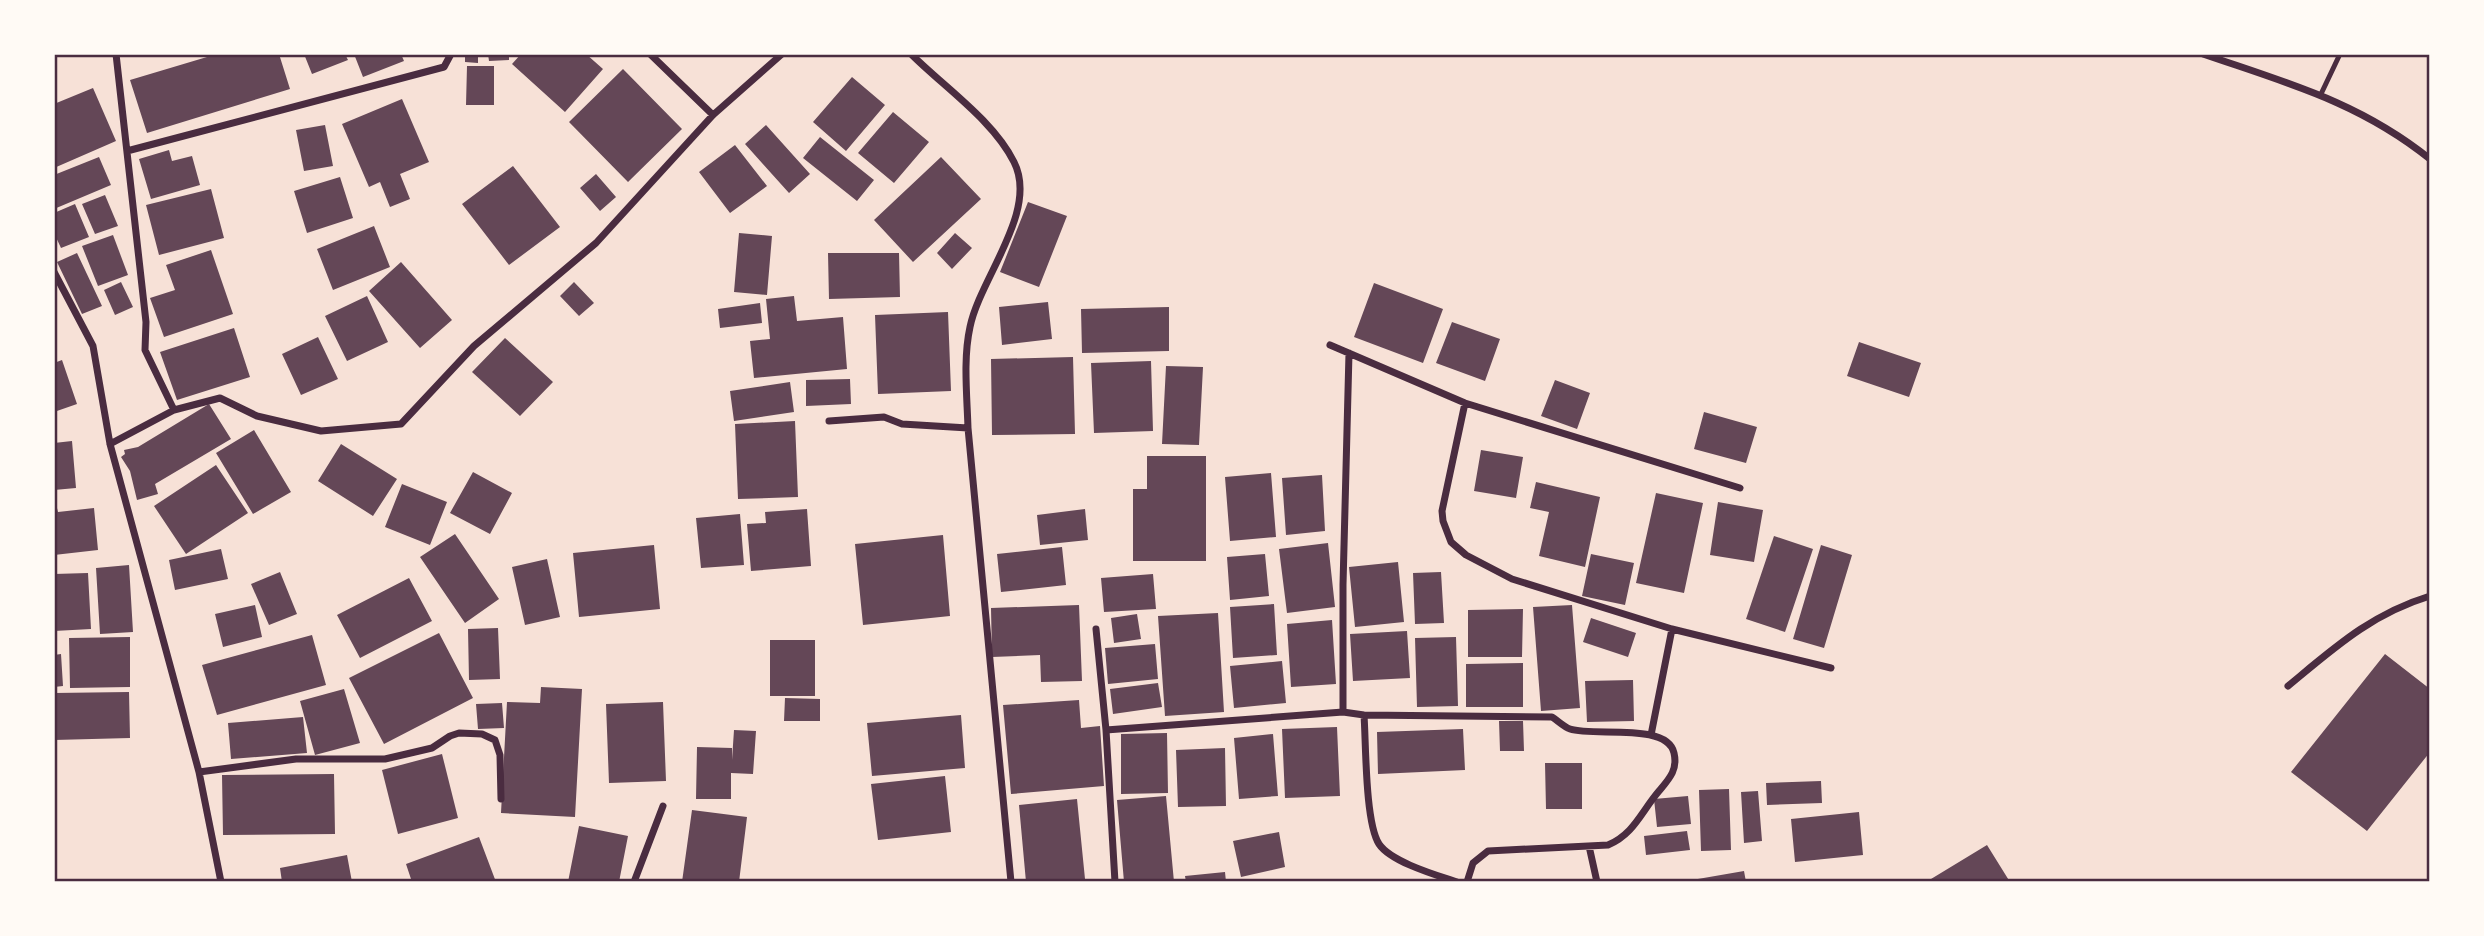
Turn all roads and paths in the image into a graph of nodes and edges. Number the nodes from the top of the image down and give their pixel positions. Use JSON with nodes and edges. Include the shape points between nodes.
{"nodes":[{"id":1,"x":116,"y":54,"type":"edge"},
{"id":2,"x":451,"y":54,"type":"edge"},
{"id":3,"x":650,"y":54,"type":"edge"},
{"id":4,"x":782,"y":54,"type":"edge"},
{"id":5,"x":911,"y":54,"type":"edge"},
{"id":6,"x":2203,"y":54,"type":"edge"},
{"id":7,"x":2340,"y":54,"type":"edge"},
{"id":8,"x":2321,"y":94,"type":"junction"},
{"id":9,"x":713,"y":115,"type":"junction"},
{"id":10,"x":127,"y":151,"type":"junction"},
{"id":11,"x":2430,"y":159,"type":"edge"},
{"id":12,"x":54,"y":272,"type":"edge"},
{"id":13,"x":1330,"y":345,"type":"dead end"},
{"id":14,"x":1349,"y":353,"type":"junction"},
{"id":15,"x":1465,"y":403,"type":"junction"},
{"id":16,"x":174,"y":410,"type":"junction"},
{"id":17,"x":828,"y":421,"type":"dead end"},
{"id":18,"x":968,"y":428,"type":"junction"},
{"id":19,"x":110,"y":444,"type":"junction"},
{"id":20,"x":1741,"y":488,"type":"dead end"},
{"id":21,"x":2430,"y":596,"type":"edge"},
{"id":22,"x":1096,"y":629,"type":"dead end"},
{"id":23,"x":1672,"y":629,"type":"junction"},
{"id":24,"x":1831,"y":668,"type":"dead end"},
{"id":25,"x":2288,"y":686,"type":"dead end"},
{"id":26,"x":1343,"y":712,"type":"junction"},
{"id":27,"x":1364,"y":715,"type":"junction"},
{"id":28,"x":1106,"y":730,"type":"junction"},
{"id":29,"x":1651,"y":735,"type":"junction"},
{"id":30,"x":199,"y":772,"type":"junction"},
{"id":31,"x":501,"y":799,"type":"dead end"},
{"id":32,"x":663,"y":806,"type":"dead end"},
{"id":33,"x":1589,"y":846,"type":"junction"},
{"id":34,"x":221,"y":882,"type":"edge"},
{"id":35,"x":634,"y":882,"type":"edge"},
{"id":36,"x":1011,"y":882,"type":"edge"},
{"id":37,"x":1115,"y":882,"type":"edge"},
{"id":38,"x":1457,"y":882,"type":"edge"},
{"id":39,"x":1468,"y":882,"type":"edge"},
{"id":40,"x":1597,"y":882,"type":"edge"}],
"edges":[{"from":1,"to":10,"type":"street"},
{"from":2,"to":10,"type":"street","via":[[444,67]]},
{"from":3,"to":9,"type":"street"},
{"from":4,"to":9,"type":"street"},
{"from":5,"to":18,"type":"street","via":[[992,131],[1014,161],[1021,184],[1014,221],[970,323]]},
{"from":6,"to":8,"type":"street"},
{"from":7,"to":8,"type":"lane"},
{"from":8,"to":11,"type":"street","via":[[2407,140]]},
{"from":9,"to":16,"type":"street","via":[[596,243],[474,346],[401,424],[321,431],[257,416],[220,398]]},
{"from":10,"to":16,"type":"street","via":[[146,322],[145,350]]},
{"from":12,"to":19,"type":"street","via":[[93,346]]},
{"from":13,"to":14,"type":"street"},
{"from":14,"to":15,"type":"street"},
{"from":14,"to":26,"type":"street"},
{"from":15,"to":20,"type":"street"},
{"from":15,"to":23,"type":"street","via":[[1442,511],[1451,542],[1512,579]]},
{"from":16,"to":19,"type":"street"},
{"from":17,"to":18,"type":"street","via":[[884,416],[902,424]]},
{"from":18,"to":36,"type":"street"},
{"from":19,"to":30,"type":"street"},
{"from":21,"to":25,"type":"street","via":[[2404,604],[2359,629]]},
{"from":22,"to":28,"type":"street"},
{"from":23,"to":24,"type":"street"},
{"from":23,"to":29,"type":"street"},
{"from":26,"to":27,"type":"street"},
{"from":26,"to":28,"type":"street"},
{"from":27,"to":29,"type":"street","via":[[1552,717],[1570,729]]},
{"from":27,"to":38,"type":"street","via":[[1367,786],[1379,845],[1396,858]]},
{"from":28,"to":37,"type":"street"},
{"from":29,"to":33,"type":"street","via":[[1673,747],[1675,769],[1670,779],[1629,833],[1608,845]]},
{"from":30,"to":31,"type":"street","via":[[296,759],[386,759],[471,732],[495,740]]},
{"from":30,"to":34,"type":"street"},
{"from":32,"to":35,"type":"street"},
{"from":33,"to":39,"type":"street","via":[[1488,851],[1473,863]]},
{"from":33,"to":40,"type":"street"}]}
